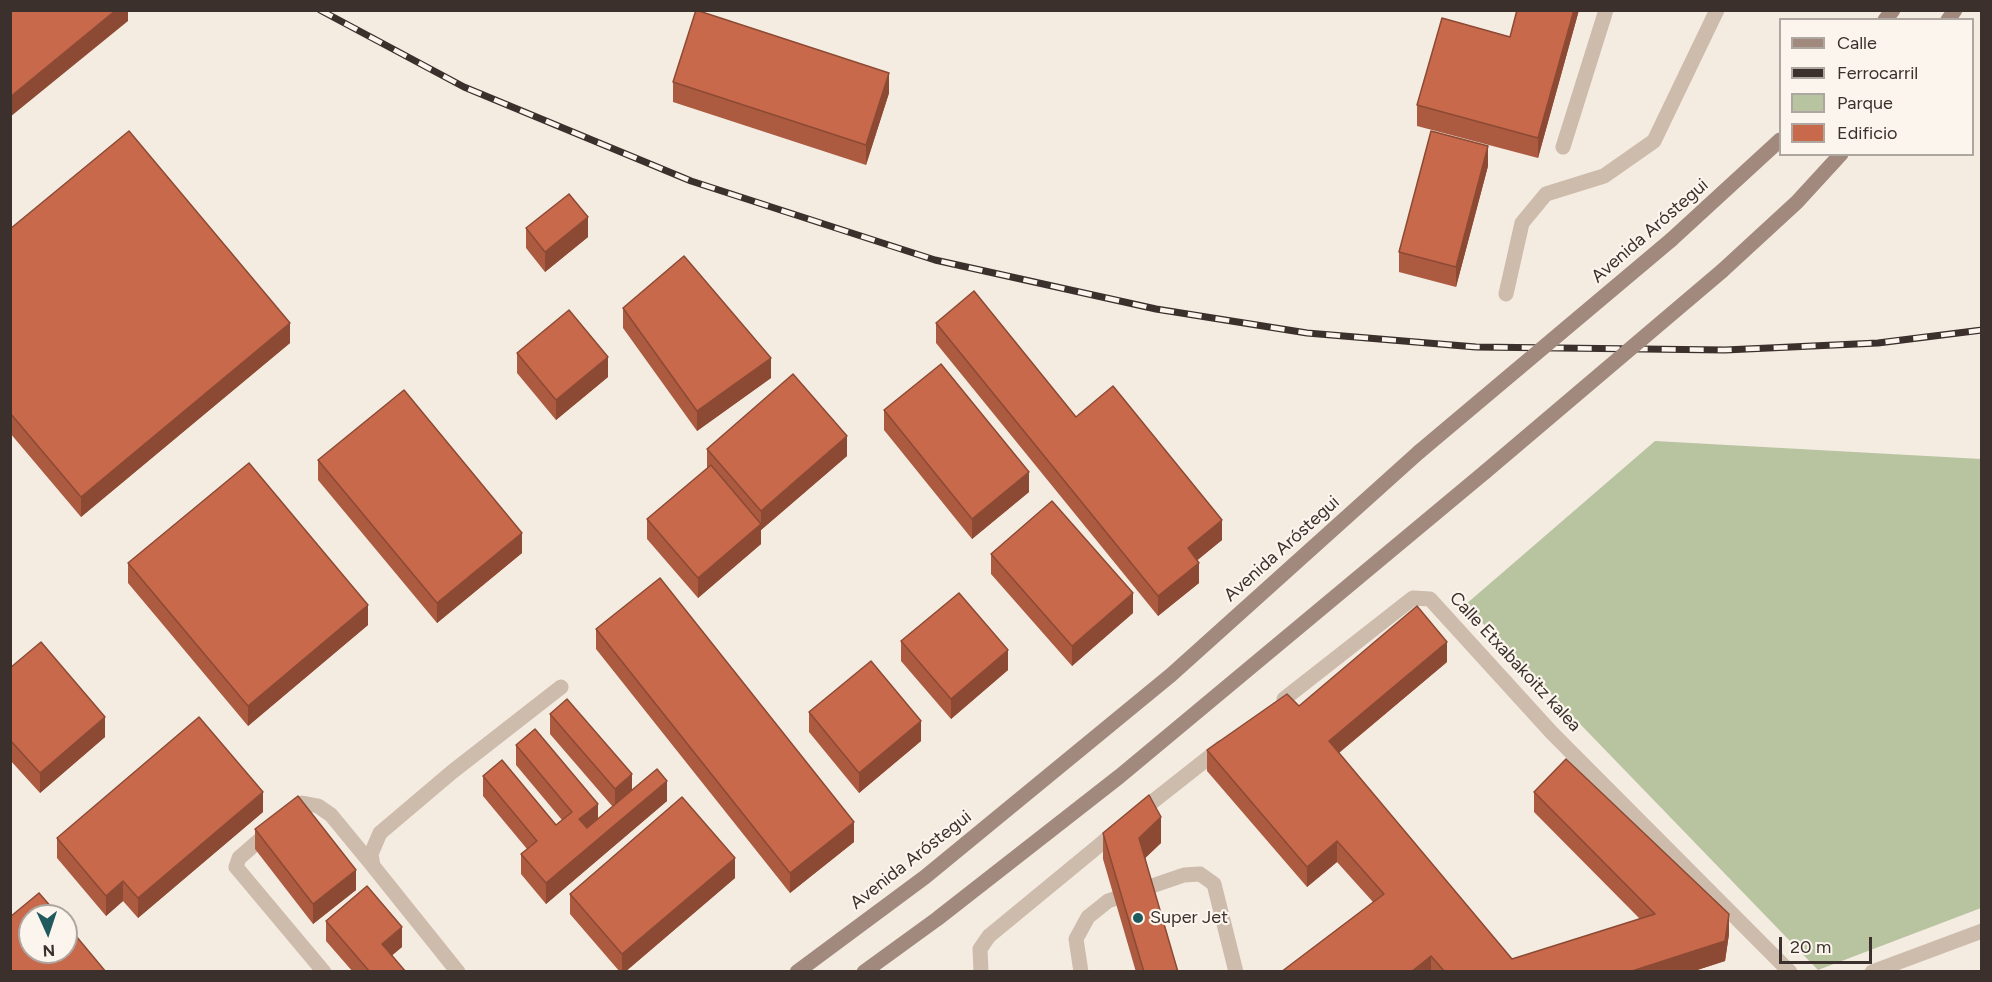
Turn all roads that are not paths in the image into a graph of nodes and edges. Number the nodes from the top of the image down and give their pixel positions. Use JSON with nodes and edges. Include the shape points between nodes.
{"nodes":[{"id":1,"x":1606,"y":10,"type":"edge"},
{"id":2,"x":1717,"y":10,"type":"edge"},
{"id":3,"x":1779,"y":141,"type":"edge"},
{"id":4,"x":1563,"y":147,"type":"dead end"},
{"id":5,"x":1839,"y":156,"type":"edge"},
{"id":6,"x":1506,"y":294,"type":"dead end"},
{"id":7,"x":561,"y":687,"type":"dead end"},
{"id":8,"x":1279,"y":703,"type":"edge"},
{"id":9,"x":1239,"y":735,"type":"edge"},
{"id":10,"x":373,"y":866,"type":"junction"},
{"id":11,"x":1982,"y":931,"type":"edge"},
{"id":12,"x":980,"y":968,"type":"edge"},
{"id":13,"x":324,"y":972,"type":"edge"},
{"id":14,"x":458,"y":972,"type":"edge"},
{"id":15,"x":797,"y":972,"type":"edge"},
{"id":16,"x":864,"y":972,"type":"edge"},
{"id":17,"x":1081,"y":972,"type":"edge"},
{"id":18,"x":1236,"y":972,"type":"edge"},
{"id":19,"x":1790,"y":972,"type":"edge"},
{"id":20,"x":1872,"y":972,"type":"edge"}],
"edges":[{"from":1,"to":4,"type":"street"},
{"from":2,"to":6,"type":"street","via":[[1654,141],[1604,177],[1546,194],[1522,223]]},
{"from":3,"to":15,"type":"main road","name":"Avenida Aróstegui","bridge":true,"via":[[1671,240],[1419,452],[1171,675],[925,877]]},
{"from":5,"to":16,"type":"main road","bridge":true,"via":[[1797,202],[1722,271],[1485,472],[1120,776]]},
{"from":7,"to":10,"type":"street","via":[[380,833],[371,854]]},
{"from":8,"to":19,"type":"street","name":"Calle Etxabakoitz kalea","via":[[1413,598],[1430,599],[1552,733]]},
{"from":9,"to":12,"type":"street","via":[[988,936],[980,949]]},
{"from":10,"to":13,"type":"street","via":[[331,815],[318,806],[302,803],[239,858],[236,867]]},
{"from":10,"to":14,"type":"street"},
{"from":11,"to":20,"type":"street"},
{"from":17,"to":18,"type":"street","via":[[1076,939],[1088,917],[1108,901],[1184,875],[1200,874],[1214,884]]}]}
